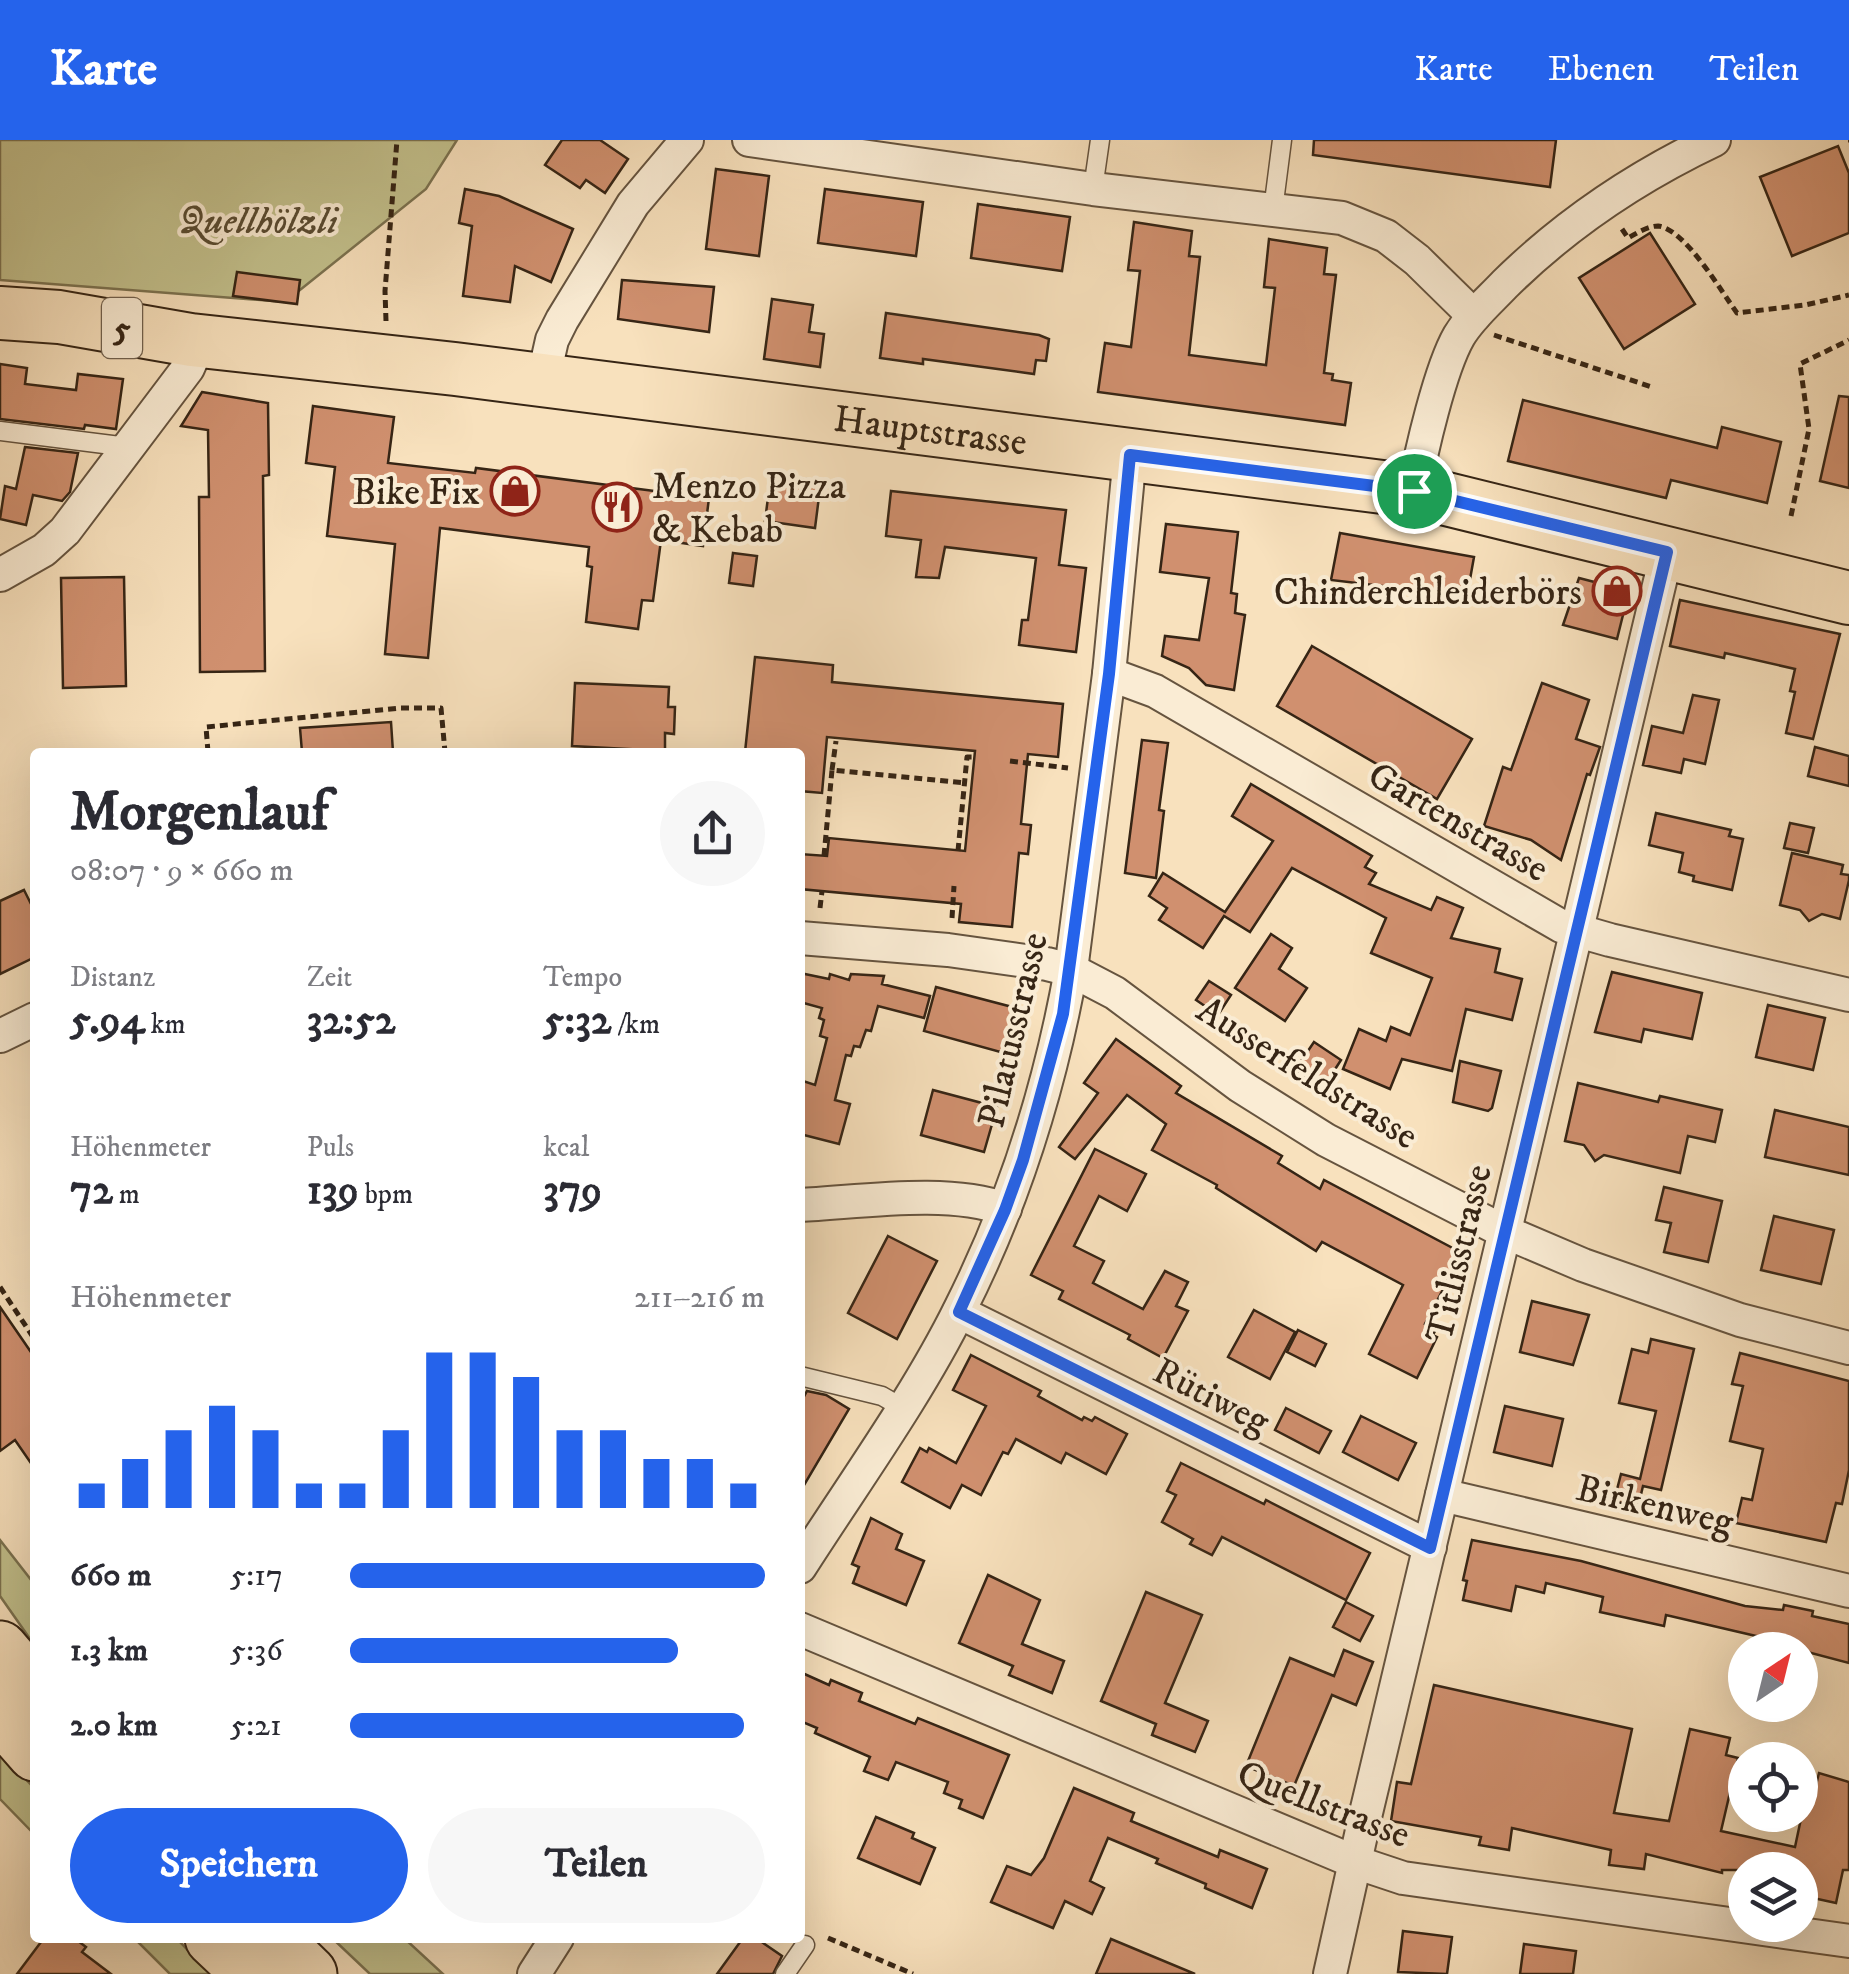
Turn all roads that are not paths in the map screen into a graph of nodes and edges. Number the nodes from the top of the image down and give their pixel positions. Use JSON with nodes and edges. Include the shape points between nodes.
{"nodes":[{"id":1,"x":687,"y":140,"type":"edge"},
{"id":2,"x":748,"y":140,"type":"edge"},
{"id":3,"x":1100,"y":140,"type":"edge"},
{"id":4,"x":1282,"y":140,"type":"edge"},
{"id":5,"x":1714,"y":140,"type":"edge"},
{"id":6,"x":1093,"y":188,"type":"junction"},
{"id":7,"x":1272,"y":210,"type":"junction"},
{"id":8,"x":0,"y":314,"type":"edge"},
{"id":9,"x":1474,"y":316,"type":"junction"},
{"id":10,"x":191,"y":340,"type":"junction"},
{"id":11,"x":543,"y":380,"type":"junction"},
{"id":12,"x":0,"y":431,"type":"edge"},
{"id":13,"x":128,"y":447,"type":"junction"},
{"id":14,"x":1130,"y":455,"type":"junction"},
{"id":15,"x":1414,"y":491,"type":"junction"},
{"id":16,"x":1667,"y":552,"type":"junction"},
{"id":17,"x":0,"y":575,"type":"edge"},
{"id":18,"x":1849,"y":598,"type":"edge"},
{"id":19,"x":1109,"y":674,"type":"junction"},
{"id":20,"x":1576,"y":932,"type":"junction"},
{"id":21,"x":805,"y":938,"type":"edge"},
{"id":22,"x":1071,"y":970,"type":"junction"},
{"id":23,"x":1849,"y":995,"type":"edge"},
{"id":24,"x":30,"y":1021,"type":"edge"},
{"id":25,"x":0,"y":1036,"type":"edge"},
{"id":26,"x":805,"y":1205,"type":"edge"},
{"id":27,"x":1005,"y":1210,"type":"junction"},
{"id":28,"x":1504,"y":1232,"type":"junction"},
{"id":29,"x":959,"y":1312,"type":"junction"},
{"id":30,"x":1849,"y":1348,"type":"edge"},
{"id":31,"x":805,"y":1377,"type":"edge"},
{"id":32,"x":901,"y":1407,"type":"junction"},
{"id":33,"x":1442,"y":1495,"type":"junction"},
{"id":34,"x":1430,"y":1548,"type":"junction"},
{"id":35,"x":805,"y":1559,"type":"edge"},
{"id":36,"x":1849,"y":1591,"type":"edge"},
{"id":37,"x":805,"y":1631,"type":"edge"},
{"id":38,"x":0,"y":1649,"type":"edge"},
{"id":39,"x":30,"y":1684,"type":"edge"},
{"id":40,"x":0,"y":1713,"type":"edge"},
{"id":41,"x":30,"y":1748,"type":"edge"},
{"id":42,"x":1355,"y":1862,"type":"junction"},
{"id":43,"x":812,"y":1940,"type":"road end"},
{"id":44,"x":1849,"y":1941,"type":"edge"},
{"id":45,"x":218,"y":1943,"type":"edge"},
{"id":46,"x":277,"y":1943,"type":"edge"},
{"id":47,"x":555,"y":1943,"type":"edge"},
{"id":48,"x":251,"y":1974,"type":"edge"},
{"id":49,"x":310,"y":1974,"type":"edge"},
{"id":50,"x":534,"y":1974,"type":"edge"},
{"id":51,"x":785,"y":1974,"type":"edge"},
{"id":52,"x":1330,"y":1974,"type":"edge"}],
"edges":[{"from":1,"to":11,"type":"street","via":[[633,204],[562,320]]},
{"from":2,"to":6,"type":"street"},
{"from":3,"to":6,"type":"lane"},
{"from":4,"to":7,"type":"lane"},
{"from":5,"to":9,"type":"street","via":[[1589,211]]},
{"from":6,"to":7,"type":"street"},
{"from":7,"to":9,"type":"street","via":[[1342,218],[1386,236]]},
{"from":8,"to":10,"type":"main road","name":"Hauptstrasse","number":"5","via":[[60,317]]},
{"from":9,"to":15,"type":"street","via":[[1444,375]]},
{"from":10,"to":11,"type":"main road","name":"Hauptstrasse","number":"5"},
{"from":10,"to":13,"type":"street","via":[[188,368]]},
{"from":11,"to":14,"type":"main road","name":"Hauptstrasse"},
{"from":12,"to":13,"type":"lane"},
{"from":13,"to":17,"type":"street","via":[[65,531]]},
{"from":14,"to":15,"type":"main road","name":"Hauptstrasse"},
{"from":14,"to":19,"type":"street","name":"Pilatusstrasse"},
{"from":15,"to":16,"type":"main road","name":"Hauptstrasse"},
{"from":16,"to":18,"type":"main road","name":"Hauptstrasse"},
{"from":16,"to":20,"type":"street","name":"Titlisstrasse"},
{"from":19,"to":20,"type":"street","name":"Gartenstrasse","via":[[1143,684]]},
{"from":19,"to":22,"type":"street","name":"Pilatusstrasse"},
{"from":20,"to":23,"type":"street","name":"Gartenstrasse"},
{"from":20,"to":28,"type":"street","name":"Titlisstrasse"},
{"from":21,"to":22,"type":"street","name":"Ausserfeldstrasse","via":[[948,950]]},
{"from":22,"to":27,"type":"street","name":"Pilatusstrasse","via":[[1043,1091]]},
{"from":22,"to":28,"type":"street","name":"Ausserfeldstrasse","via":[[1115,993],[1326,1140]]},
{"from":24,"to":25,"type":"street"},
{"from":26,"to":27,"type":"street","via":[[952,1198]]},
{"from":27,"to":29,"type":"street","name":"Pilatusstrasse"},
{"from":28,"to":30,"type":"street","name":"Ausserfeldstrasse","via":[[1740,1320]]},
{"from":28,"to":33,"type":"street","name":"Titlisstrasse"},
{"from":29,"to":32,"type":"street","name":"Pilatusstrasse"},
{"from":29,"to":34,"type":"street","name":"Rütiweg"},
{"from":31,"to":32,"type":"lane"},
{"from":32,"to":35,"type":"street","name":"Pilatusstrasse"},
{"from":33,"to":34,"type":"street","name":"Titlisstrasse"},
{"from":33,"to":36,"type":"street","name":"Birkenweg"},
{"from":34,"to":42,"type":"street","name":"Titlisstrasse"},
{"from":37,"to":42,"type":"street","name":"Quellstrasse"},
{"from":38,"to":39,"type":"highway"},
{"from":40,"to":41,"type":"highway"},
{"from":42,"to":44,"type":"street","name":"Quellstrasse","via":[[1403,1878]]},
{"from":42,"to":52,"type":"street","name":"Titlisstrasse"},
{"from":43,"to":51,"type":"lane"},
{"from":45,"to":48,"type":"highway"},
{"from":46,"to":49,"type":"highway"},
{"from":47,"to":50,"type":"street"}]}
